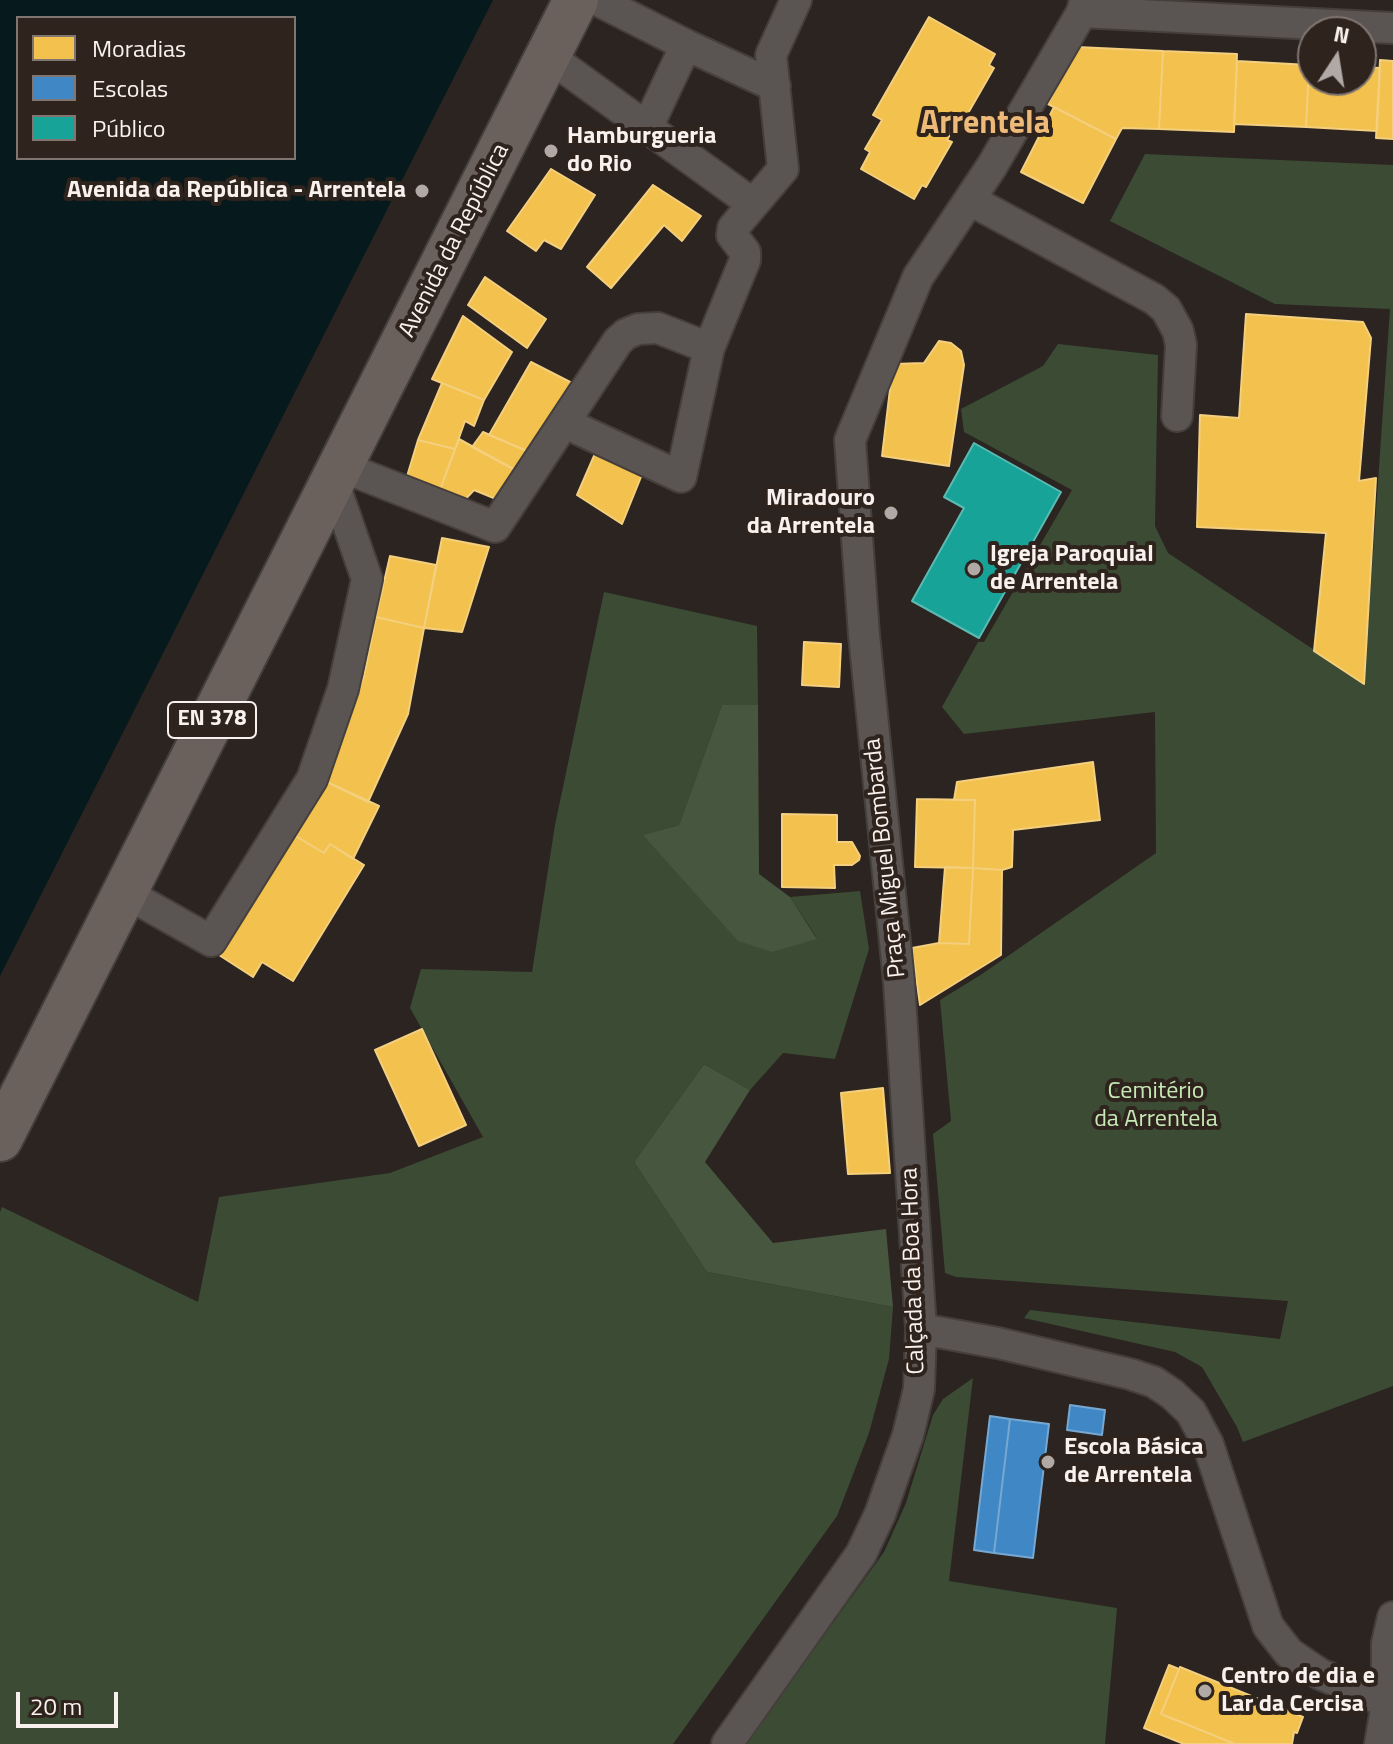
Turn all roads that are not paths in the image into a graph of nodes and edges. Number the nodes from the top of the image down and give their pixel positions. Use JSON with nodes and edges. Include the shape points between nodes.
{"nodes":[{"id":1,"x":576,"y":0,"type":"edge"},
{"id":2,"x":597,"y":0,"type":"edge"},
{"id":3,"x":796,"y":1,"type":"edge"},
{"id":4,"x":1084,"y":6,"type":"edge"},
{"id":5,"x":1393,"y":28,"type":"edge"},
{"id":6,"x":686,"y":45,"type":"junction"},
{"id":7,"x":548,"y":56,"type":"junction"},
{"id":8,"x":775,"y":86,"type":"junction"},
{"id":9,"x":647,"y":128,"type":"junction"},
{"id":10,"x":970,"y":200,"type":"junction"},
{"id":11,"x":753,"y":204,"type":"junction"},
{"id":12,"x":709,"y":348,"type":"junction"},
{"id":13,"x":1177,"y":416,"type":"dead end"},
{"id":14,"x":565,"y":423,"type":"junction"},
{"id":15,"x":337,"y":474,"type":"junction"},
{"id":16,"x":124,"y":892,"type":"junction"},
{"id":17,"x":905,"y":1081,"type":"joint"},
{"id":18,"x":0,"y":1139,"type":"edge"},
{"id":19,"x":921,"y":1329,"type":"junction"},
{"id":20,"x":1393,"y":1617,"type":"edge"},
{"id":21,"x":1390,"y":1704,"type":"edge"},
{"id":22,"x":727,"y":1744,"type":"edge"},
{"id":23,"x":1380,"y":1744,"type":"edge"}],
"edges":[{"from":1,"to":7,"type":"main road","name":"Avenida da República","number":"EN 378"},
{"from":2,"to":6,"type":"street"},
{"from":3,"to":8,"type":"street","via":[[772,51]]},
{"from":4,"to":5,"type":"street"},
{"from":4,"to":10,"type":"street"},
{"from":6,"to":8,"type":"street"},
{"from":6,"to":9,"type":"street"},
{"from":7,"to":9,"type":"street"},
{"from":7,"to":15,"type":"main road","name":"Avenida da República","number":"EN 378"},
{"from":8,"to":11,"type":"street","via":[[783,169]]},
{"from":9,"to":11,"type":"street"},
{"from":10,"to":13,"type":"street","via":[[1166,309],[1181,345]]},
{"from":10,"to":17,"type":"street","name":"Praça Miguel Bombarda","via":[[918,277],[850,440]]},
{"from":11,"to":12,"type":"street","via":[[732,232],[745,260]]},
{"from":12,"to":14,"type":"street","via":[[658,328],[626,334]]},
{"from":12,"to":14,"type":"street","via":[[681,477]]},
{"from":14,"to":15,"type":"street","via":[[495,527]]},
{"from":15,"to":16,"type":"main road","name":"Avenida da República","number":"EN 378"},
{"from":15,"to":16,"type":"street","via":[[367,579],[343,689],[312,779],[211,941]]},
{"from":16,"to":18,"type":"main road","name":"Avenida da República","number":"EN 378"},
{"from":17,"to":19,"type":"street","name":"Calçada da Boa Hora"},
{"from":19,"to":21,"type":"street","via":[[1130,1374],[1172,1394],[1191,1412],[1208,1444],[1268,1626],[1289,1653],[1320,1674]]},
{"from":19,"to":22,"type":"street","name":"Calçada da Boa Hora","via":[[919,1389],[880,1514],[861,1554]]},
{"from":20,"to":21,"type":"street","via":[[1387,1643]]},
{"from":21,"to":23,"type":"street"}]}
